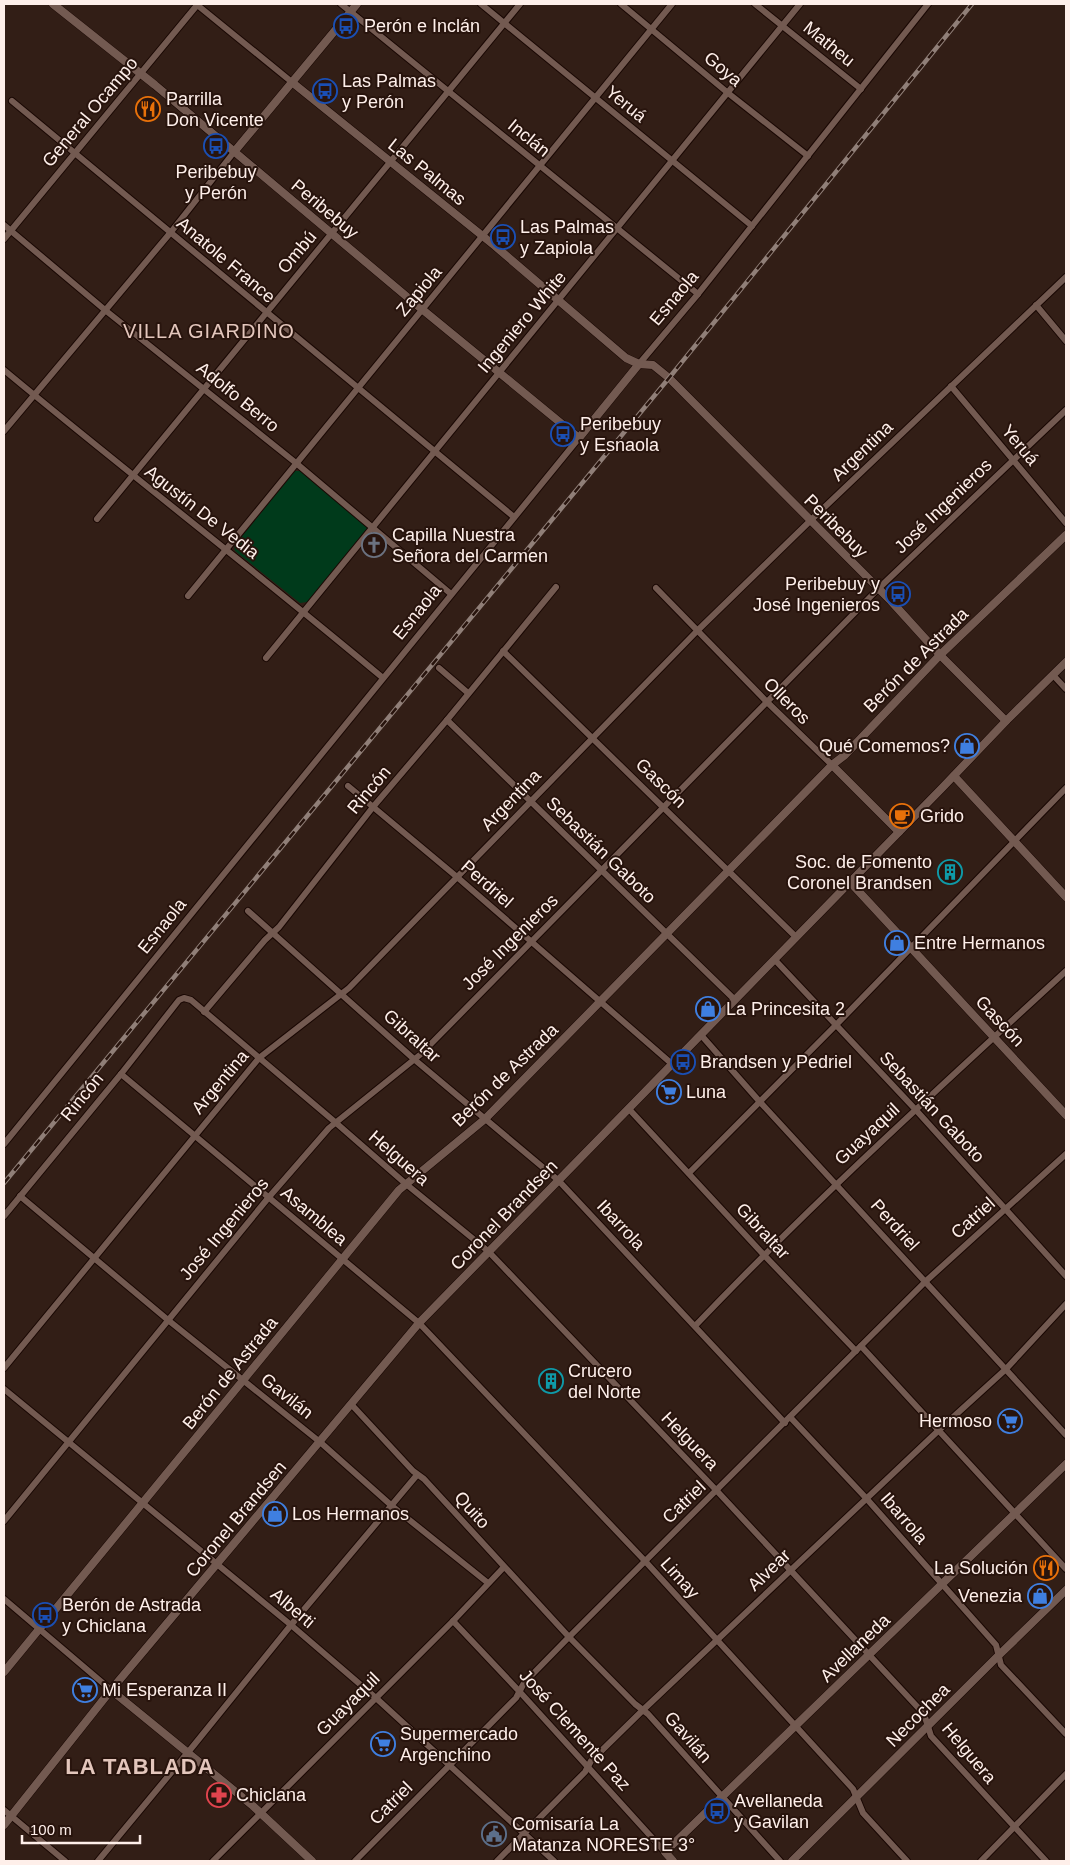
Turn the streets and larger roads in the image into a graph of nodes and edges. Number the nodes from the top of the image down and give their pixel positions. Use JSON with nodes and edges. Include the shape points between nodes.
{"nodes":[{"id":1,"x":53,"y":4,"type":"edge"},
{"id":2,"x":197,"y":4,"type":"edge"},
{"id":3,"x":341,"y":4,"type":"edge"},
{"id":4,"x":357,"y":4,"type":"edge"},
{"id":5,"x":481,"y":4,"type":"edge"},
{"id":6,"x":520,"y":4,"type":"edge"},
{"id":7,"x":621,"y":4,"type":"edge"},
{"id":8,"x":672,"y":4,"type":"edge"},
{"id":9,"x":755,"y":4,"type":"edge"},
{"id":10,"x":800,"y":4,"type":"edge"},
{"id":11,"x":928,"y":4,"type":"edge"},
{"id":12,"x":350,"y":12,"type":"junction"},
{"id":13,"x":504,"y":23,"type":"junction"},
{"id":14,"x":782,"y":25,"type":"junction"},
{"id":15,"x":652,"y":29,"type":"junction"},
{"id":16,"x":142,"y":74,"type":"junction"},
{"id":17,"x":293,"y":83,"type":"junction"},
{"id":18,"x":861,"y":89,"type":"junction"},
{"id":19,"x":448,"y":91,"type":"junction"},
{"id":20,"x":728,"y":93,"type":"junction"},
{"id":21,"x":596,"y":98,"type":"junction"},
{"id":22,"x":12,"y":102,"type":"dead end"},
{"id":23,"x":234,"y":152,"type":"junction"},
{"id":24,"x":75,"y":154,"type":"junction"},
{"id":25,"x":808,"y":156,"type":"junction"},
{"id":26,"x":672,"y":161,"type":"junction"},
{"id":27,"x":390,"y":162,"type":"junction"},
{"id":28,"x":540,"y":166,"type":"junction"},
{"id":29,"x":4,"y":225,"type":"edge"},
{"id":30,"x":752,"y":226,"type":"junction"},
{"id":31,"x":618,"y":228,"type":"junction"},
{"id":32,"x":11,"y":231,"type":"junction"},
{"id":33,"x":171,"y":232,"type":"junction"},
{"id":34,"x":331,"y":234,"type":"junction"},
{"id":35,"x":483,"y":236,"type":"junction"},
{"id":36,"x":4,"y":240,"type":"edge"},
{"id":37,"x":1066,"y":277,"type":"edge"},
{"id":38,"x":698,"y":294,"type":"junction"},
{"id":39,"x":559,"y":300,"type":"junction"},
{"id":40,"x":1036,"y":306,"type":"junction"},
{"id":41,"x":423,"y":309,"type":"junction"},
{"id":42,"x":105,"y":310,"type":"junction"},
{"id":43,"x":266,"y":313,"type":"junction"},
{"id":44,"x":1066,"y":341,"type":"edge"},
{"id":45,"x":639,"y":364,"type":"junction"},
{"id":46,"x":4,"y":370,"type":"edge"},
{"id":47,"x":499,"y":373,"type":"junction"},
{"id":48,"x":951,"y":386,"type":"junction"},
{"id":49,"x":204,"y":388,"type":"junction"},
{"id":50,"x":358,"y":388,"type":"junction"},
{"id":51,"x":34,"y":395,"type":"junction"},
{"id":52,"x":1066,"y":410,"type":"edge"},
{"id":53,"x":4,"y":431,"type":"edge"},
{"id":54,"x":579,"y":438,"type":"junction"},
{"id":55,"x":434,"y":451,"type":"junction"},
{"id":56,"x":1013,"y":460,"type":"junction"},
{"id":57,"x":296,"y":463,"type":"junction"},
{"id":58,"x":132,"y":475,"type":"junction"},
{"id":59,"x":514,"y":516,"type":"junction"},
{"id":60,"x":97,"y":519,"type":"dead end"},
{"id":61,"x":810,"y":521,"type":"junction"},
{"id":62,"x":1066,"y":523,"type":"edge"},
{"id":63,"x":372,"y":527,"type":"junction"},
{"id":64,"x":1066,"y":535,"type":"edge"},
{"id":65,"x":225,"y":550,"type":"junction"},
{"id":66,"x":556,"y":587,"type":"dead end"},
{"id":67,"x":656,"y":588,"type":"dead end"},
{"id":68,"x":878,"y":589,"type":"junction"},
{"id":69,"x":451,"y":594,"type":"junction"},
{"id":70,"x":188,"y":596,"type":"dead end"},
{"id":71,"x":304,"y":611,"type":"junction"},
{"id":72,"x":697,"y":631,"type":"junction"},
{"id":73,"x":503,"y":651,"type":"junction"},
{"id":74,"x":940,"y":655,"type":"junction"},
{"id":75,"x":266,"y":658,"type":"dead end"},
{"id":76,"x":1066,"y":662,"type":"edge"},
{"id":77,"x":438,"y":668,"type":"dead end"},
{"id":78,"x":1053,"y":675,"type":"junction"},
{"id":79,"x":383,"y":678,"type":"junction"},
{"id":80,"x":1066,"y":689,"type":"edge"},
{"id":81,"x":468,"y":693,"type":"junction"},
{"id":82,"x":767,"y":702,"type":"junction"},
{"id":83,"x":447,"y":720,"type":"junction"},
{"id":84,"x":1006,"y":721,"type":"junction"},
{"id":85,"x":593,"y":738,"type":"junction"},
{"id":86,"x":832,"y":765,"type":"junction"},
{"id":87,"x":954,"y":776,"type":"junction"},
{"id":88,"x":348,"y":786,"type":"dead end"},
{"id":89,"x":1066,"y":788,"type":"edge"},
{"id":90,"x":530,"y":802,"type":"junction"},
{"id":91,"x":664,"y":806,"type":"junction"},
{"id":92,"x":373,"y":807,"type":"junction"},
{"id":93,"x":899,"y":832,"type":"junction"},
{"id":94,"x":1014,"y":841,"type":"junction"},
{"id":95,"x":728,"y":870,"type":"junction"},
{"id":96,"x":602,"y":871,"type":"junction"},
{"id":97,"x":457,"y":877,"type":"junction"},
{"id":98,"x":850,"y":882,"type":"junction"},
{"id":99,"x":1066,"y":897,"type":"edge"},
{"id":100,"x":248,"y":911,"type":"dead end"},
{"id":101,"x":272,"y":933,"type":"junction"},
{"id":102,"x":665,"y":934,"type":"junction"},
{"id":103,"x":796,"y":937,"type":"junction"},
{"id":104,"x":530,"y":942,"type":"junction"},
{"id":105,"x":911,"y":946,"type":"junction"},
{"id":106,"x":775,"y":960,"type":"junction"},
{"id":107,"x":1066,"y":971,"type":"edge"},
{"id":108,"x":342,"y":994,"type":"junction"},
{"id":109,"x":184,"y":998,"type":"joint"},
{"id":110,"x":735,"y":1000,"type":"junction"},
{"id":111,"x":600,"y":1002,"type":"junction"},
{"id":112,"x":204,"y":1012,"type":"junction"},
{"id":113,"x":836,"y":1025,"type":"junction"},
{"id":114,"x":701,"y":1035,"type":"junction"},
{"id":115,"x":994,"y":1037,"type":"junction"},
{"id":116,"x":259,"y":1058,"type":"junction"},
{"id":117,"x":415,"y":1060,"type":"junction"},
{"id":118,"x":672,"y":1064,"type":"junction"},
{"id":119,"x":121,"y":1074,"type":"junction"},
{"id":120,"x":760,"y":1102,"type":"junction"},
{"id":121,"x":629,"y":1109,"type":"junction"},
{"id":122,"x":915,"y":1109,"type":"junction"},
{"id":123,"x":1066,"y":1115,"type":"edge"},
{"id":124,"x":485,"y":1119,"type":"junction"},
{"id":125,"x":335,"y":1122,"type":"junction"},
{"id":126,"x":195,"y":1136,"type":"junction"},
{"id":127,"x":4,"y":1144,"type":"edge"},
{"id":128,"x":1066,"y":1154,"type":"edge"},
{"id":129,"x":689,"y":1173,"type":"junction"},
{"id":130,"x":558,"y":1180,"type":"junction"},
{"id":131,"x":836,"y":1183,"type":"junction"},
{"id":132,"x":406,"y":1184,"type":"junction"},
{"id":133,"x":20,"y":1196,"type":"junction"},
{"id":134,"x":269,"y":1197,"type":"junction"},
{"id":135,"x":1006,"y":1209,"type":"junction"},
{"id":136,"x":4,"y":1216,"type":"edge"},
{"id":137,"x":488,"y":1252,"type":"junction"},
{"id":138,"x":763,"y":1254,"type":"junction"},
{"id":139,"x":94,"y":1259,"type":"junction"},
{"id":140,"x":343,"y":1260,"type":"junction"},
{"id":141,"x":1066,"y":1276,"type":"edge"},
{"id":142,"x":926,"y":1282,"type":"junction"},
{"id":143,"x":1066,"y":1304,"type":"edge"},
{"id":144,"x":168,"y":1320,"type":"junction"},
{"id":145,"x":419,"y":1323,"type":"junction"},
{"id":146,"x":695,"y":1326,"type":"junction"},
{"id":147,"x":859,"y":1349,"type":"junction"},
{"id":148,"x":4,"y":1368,"type":"edge"},
{"id":149,"x":1006,"y":1369,"type":"junction"},
{"id":150,"x":243,"y":1380,"type":"junction"},
{"id":151,"x":4,"y":1389,"type":"edge"},
{"id":152,"x":351,"y":1404,"type":"junction"},
{"id":153,"x":790,"y":1417,"type":"junction"},
{"id":154,"x":785,"y":1423,"type":"junction"},
{"id":155,"x":939,"y":1430,"type":"junction"},
{"id":156,"x":1066,"y":1435,"type":"edge"},
{"id":157,"x":68,"y":1442,"type":"junction"},
{"id":158,"x":320,"y":1442,"type":"junction"},
{"id":159,"x":1066,"y":1464,"type":"edge"},
{"id":160,"x":417,"y":1475,"type":"junction"},
{"id":161,"x":717,"y":1491,"type":"junction"},
{"id":162,"x":866,"y":1498,"type":"junction"},
{"id":163,"x":143,"y":1503,"type":"junction"},
{"id":164,"x":392,"y":1506,"type":"junction"},
{"id":165,"x":1015,"y":1514,"type":"junction"},
{"id":166,"x":4,"y":1520,"type":"edge"},
{"id":167,"x":645,"y":1561,"type":"junction"},
{"id":168,"x":218,"y":1565,"type":"junction"},
{"id":169,"x":504,"y":1567,"type":"junction"},
{"id":170,"x":1066,"y":1569,"type":"edge"},
{"id":171,"x":790,"y":1570,"type":"junction"},
{"id":172,"x":488,"y":1583,"type":"junction"},
{"id":173,"x":942,"y":1585,"type":"junction"},
{"id":174,"x":1066,"y":1590,"type":"edge"},
{"id":175,"x":4,"y":1600,"type":"edge"},
{"id":176,"x":453,"y":1621,"type":"junction"},
{"id":177,"x":291,"y":1625,"type":"junction"},
{"id":178,"x":39,"y":1629,"type":"junction"},
{"id":179,"x":569,"y":1637,"type":"junction"},
{"id":180,"x":717,"y":1640,"type":"junction"},
{"id":181,"x":868,"y":1655,"type":"junction"},
{"id":182,"x":998,"y":1655,"type":"junction"},
{"id":183,"x":4,"y":1672,"type":"edge"},
{"id":184,"x":111,"y":1690,"type":"junction"},
{"id":185,"x":519,"y":1691,"type":"junction"},
{"id":186,"x":376,"y":1698,"type":"junction"},
{"id":187,"x":642,"y":1710,"type":"junction"},
{"id":188,"x":928,"y":1726,"type":"junction"},
{"id":189,"x":796,"y":1727,"type":"junction"},
{"id":190,"x":1066,"y":1734,"type":"edge"},
{"id":191,"x":188,"y":1753,"type":"junction"},
{"id":192,"x":450,"y":1766,"type":"junction"},
{"id":193,"x":588,"y":1767,"type":"junction"},
{"id":194,"x":1066,"y":1774,"type":"edge"},
{"id":195,"x":722,"y":1798,"type":"junction"},
{"id":196,"x":856,"y":1798,"type":"junction"},
{"id":197,"x":4,"y":1810,"type":"edge"},
{"id":198,"x":261,"y":1814,"type":"junction"},
{"id":199,"x":11,"y":1816,"type":"junction"},
{"id":200,"x":4,"y":1825,"type":"edge"},
{"id":201,"x":1014,"y":1828,"type":"junction"},
{"id":202,"x":525,"y":1834,"type":"junction"},
{"id":203,"x":665,"y":1852,"type":"junction"},
{"id":204,"x":65,"y":1861,"type":"edge"},
{"id":205,"x":98,"y":1861,"type":"edge"},
{"id":206,"x":213,"y":1861,"type":"edge"},
{"id":207,"x":312,"y":1861,"type":"edge"},
{"id":208,"x":355,"y":1861,"type":"edge"},
{"id":209,"x":497,"y":1861,"type":"edge"},
{"id":210,"x":554,"y":1861,"type":"edge"},
{"id":211,"x":673,"y":1861,"type":"edge"},
{"id":212,"x":780,"y":1861,"type":"edge"},
{"id":213,"x":792,"y":1861,"type":"edge"},
{"id":214,"x":907,"y":1861,"type":"edge"},
{"id":215,"x":981,"y":1861,"type":"edge"},
{"id":216,"x":1046,"y":1861,"type":"edge"}],
"edges":[{"from":1,"to":16,"type":"street","name":"Peribebuy"},
{"from":2,"to":16,"type":"street","name":"General Ocampo"},
{"from":2,"to":17,"type":"street","name":"Las Palmas"},
{"from":3,"to":12,"type":"street","name":"Inclán"},
{"from":4,"to":12,"type":"street"},
{"from":5,"to":13,"type":"street","name":"Yeruá"},
{"from":6,"to":13,"type":"street","name":"Ombú"},
{"from":7,"to":15,"type":"street","name":"Goya"},
{"from":8,"to":15,"type":"street","name":"Zapiola"},
{"from":9,"to":14,"type":"street","name":"Matheu"},
{"from":10,"to":14,"type":"street","name":"Ingeniero White"},
{"from":11,"to":18,"type":"street","name":"Esnaola"},
{"from":12,"to":17,"type":"street"},
{"from":12,"to":19,"type":"street","name":"Inclán"},
{"from":13,"to":19,"type":"street","name":"Ombú"},
{"from":13,"to":21,"type":"street","name":"Yeruá"},
{"from":14,"to":18,"type":"street","name":"Matheu"},
{"from":14,"to":20,"type":"street","name":"Ingeniero White"},
{"from":15,"to":20,"type":"street","name":"Goya"},
{"from":15,"to":21,"type":"street","name":"Zapiola"},
{"from":16,"to":23,"type":"street","name":"Peribebuy"},
{"from":16,"to":24,"type":"street","name":"General Ocampo"},
{"from":17,"to":23,"type":"street"},
{"from":17,"to":27,"type":"street","name":"Las Palmas"},
{"from":18,"to":25,"type":"street","name":"Esnaola"},
{"from":19,"to":27,"type":"street","name":"Ombú"},
{"from":19,"to":28,"type":"street","name":"Inclán"},
{"from":20,"to":25,"type":"street","name":"Goya"},
{"from":20,"to":26,"type":"street","name":"Ingeniero White"},
{"from":21,"to":26,"type":"street","name":"Yeruá"},
{"from":21,"to":28,"type":"street","name":"Zapiola"},
{"from":22,"to":24,"type":"street","name":"Anatole France"},
{"from":23,"to":33,"type":"street"},
{"from":23,"to":34,"type":"street","name":"Peribebuy"},
{"from":24,"to":32,"type":"street","name":"General Ocampo"},
{"from":24,"to":33,"type":"street","name":"Anatole France"},
{"from":25,"to":30,"type":"street","name":"Esnaola"},
{"from":26,"to":30,"type":"street","name":"Yeruá"},
{"from":26,"to":31,"type":"street","name":"Ingeniero White"},
{"from":27,"to":34,"type":"street","name":"Ombú"},
{"from":27,"to":35,"type":"street","name":"Las Palmas"},
{"from":28,"to":31,"type":"street","name":"Inclán"},
{"from":28,"to":35,"type":"street","name":"Zapiola"},
{"from":29,"to":32,"type":"street","name":"Adolfo Berro"},
{"from":30,"to":38,"type":"street","name":"Esnaola"},
{"from":31,"to":38,"type":"street","name":"Inclán"},
{"from":31,"to":39,"type":"street","name":"Ingeniero White"},
{"from":32,"to":36,"type":"street","name":"General Ocampo"},
{"from":32,"to":42,"type":"street","name":"Adolfo Berro"},
{"from":33,"to":42,"type":"street"},
{"from":33,"to":43,"type":"street","name":"Anatole France"},
{"from":34,"to":41,"type":"street","name":"Peribebuy"},
{"from":34,"to":43,"type":"street","name":"Ombú"},
{"from":35,"to":39,"type":"street","name":"Las Palmas"},
{"from":35,"to":41,"type":"street","name":"Zapiola"},
{"from":37,"to":40,"type":"street","name":"Argentina"},
{"from":38,"to":45,"type":"street","name":"Esnaola"},
{"from":39,"to":45,"type":"street","name":"Las Palmas","via":[[626,358]]},
{"from":39,"to":47,"type":"street","name":"Ingeniero White"},
{"from":40,"to":44,"type":"street"},
{"from":40,"to":48,"type":"street","name":"Argentina"},
{"from":41,"to":47,"type":"street","name":"Peribebuy"},
{"from":41,"to":50,"type":"street","name":"Zapiola"},
{"from":42,"to":49,"type":"street","name":"Adolfo Berro"},
{"from":42,"to":51,"type":"street"},
{"from":43,"to":49,"type":"street","name":"Ombú"},
{"from":43,"to":50,"type":"street","name":"Anatole France"},
{"from":45,"to":54,"type":"street","name":"Esnaola"},
{"from":45,"to":61,"type":"street","name":"Peribebuy","via":[[653,365],[669,378]]},
{"from":46,"to":51,"type":"street","name":"Agustín De Vedia"},
{"from":47,"to":54,"type":"street","name":"Peribebuy"},
{"from":47,"to":55,"type":"street","name":"Ingeniero White"},
{"from":48,"to":56,"type":"street","name":"Yeruá"},
{"from":48,"to":61,"type":"street","name":"Argentina"},
{"from":49,"to":57,"type":"street","name":"Adolfo Berro"},
{"from":49,"to":58,"type":"street","name":"Ombú"},
{"from":50,"to":55,"type":"street","name":"Anatole France"},
{"from":50,"to":57,"type":"street","name":"Zapiola"},
{"from":51,"to":53,"type":"street"},
{"from":51,"to":58,"type":"street","name":"Agustín De Vedia"},
{"from":52,"to":56,"type":"street","name":"José Ingenieros"},
{"from":54,"to":59,"type":"street","name":"Esnaola"},
{"from":55,"to":59,"type":"street","name":"Anatole France"},
{"from":55,"to":63,"type":"street","name":"Ingeniero White"},
{"from":56,"to":62,"type":"street","name":"Yeruá"},
{"from":56,"to":68,"type":"street","name":"José Ingenieros"},
{"from":57,"to":63,"type":"street","name":"Adolfo Berro"},
{"from":57,"to":65,"type":"street","name":"Zapiola"},
{"from":58,"to":60,"type":"street","name":"Ombú"},
{"from":58,"to":65,"type":"street","name":"Agustín De Vedia"},
{"from":59,"to":69,"type":"street","name":"Esnaola"},
{"from":61,"to":68,"type":"street","name":"Peribebuy"},
{"from":61,"to":72,"type":"street","name":"Argentina"},
{"from":63,"to":69,"type":"street","name":"Adolfo Berro"},
{"from":63,"to":71,"type":"street","name":"Ingeniero White"},
{"from":64,"to":74,"type":"street","name":"Berón de Astrada"},
{"from":65,"to":70,"type":"street","name":"Zapiola"},
{"from":65,"to":71,"type":"street","name":"Agustín De Vedia"},
{"from":66,"to":73,"type":"street","name":"Rincón"},
{"from":67,"to":72,"type":"street","name":"Olleros"},
{"from":68,"to":74,"type":"street","name":"Peribebuy"},
{"from":68,"to":82,"type":"street","name":"José Ingenieros"},
{"from":69,"to":79,"type":"street","name":"Esnaola"},
{"from":71,"to":75,"type":"street","name":"Ingeniero White"},
{"from":71,"to":79,"type":"street","name":"Agustín De Vedia"},
{"from":72,"to":82,"type":"street","name":"Olleros"},
{"from":72,"to":85,"type":"street","name":"Argentina"},
{"from":73,"to":81,"type":"street","name":"Rincón"},
{"from":73,"to":85,"type":"street","name":"Gascón"},
{"from":74,"to":84,"type":"street","name":"Peribebuy"},
{"from":74,"to":86,"type":"street","name":"Berón de Astrada"},
{"from":76,"to":78,"type":"street","name":"Coronel Brandsen"},
{"from":77,"to":81,"type":"street"},
{"from":78,"to":80,"type":"street"},
{"from":78,"to":84,"type":"street","name":"Coronel Brandsen"},
{"from":79,"to":127,"type":"street","name":"Esnaola"},
{"from":81,"to":83,"type":"street","name":"Rincón"},
{"from":82,"to":86,"type":"street","name":"Olleros"},
{"from":82,"to":91,"type":"street","name":"José Ingenieros"},
{"from":83,"to":90,"type":"street","name":"Sebastián Gaboto"},
{"from":83,"to":92,"type":"street","name":"Rincón"},
{"from":84,"to":87,"type":"street","name":"Coronel Brandsen"},
{"from":85,"to":90,"type":"street","name":"Argentina"},
{"from":85,"to":91,"type":"street","name":"Gascón"},
{"from":86,"to":93,"type":"street","name":"Olleros"},
{"from":86,"to":95,"type":"street","name":"Berón de Astrada"},
{"from":87,"to":93,"type":"street","name":"Coronel Brandsen"},
{"from":87,"to":94,"type":"street"},
{"from":88,"to":92,"type":"street","name":"Perdriel"},
{"from":89,"to":94,"type":"street"},
{"from":90,"to":96,"type":"street","name":"Sebastián Gaboto"},
{"from":90,"to":97,"type":"street","name":"Argentina"},
{"from":91,"to":95,"type":"street","name":"Gascón"},
{"from":91,"to":96,"type":"street","name":"José Ingenieros"},
{"from":92,"to":97,"type":"street","name":"Perdriel"},
{"from":92,"to":101,"type":"street","name":"Rincón"},
{"from":93,"to":98,"type":"street","name":"Coronel Brandsen"},
{"from":94,"to":99,"type":"street"},
{"from":94,"to":105,"type":"street"},
{"from":95,"to":102,"type":"street","name":"Berón de Astrada"},
{"from":95,"to":103,"type":"street","name":"Gascón"},
{"from":96,"to":102,"type":"street","name":"Sebastián Gaboto"},
{"from":96,"to":104,"type":"street","name":"José Ingenieros"},
{"from":97,"to":104,"type":"street","name":"Perdriel"},
{"from":97,"to":108,"type":"street","name":"Argentina"},
{"from":98,"to":103,"type":"street","name":"Coronel Brandsen"},
{"from":98,"to":105,"type":"street","name":"Gascón"},
{"from":100,"to":101,"type":"street","name":"Gibraltar"},
{"from":101,"to":108,"type":"street","name":"Gibraltar"},
{"from":101,"to":112,"type":"street","name":"Rincón"},
{"from":102,"to":110,"type":"street","name":"Sebastián Gaboto"},
{"from":102,"to":111,"type":"street","name":"Berón de Astrada"},
{"from":103,"to":106,"type":"street","name":"Coronel Brandsen"},
{"from":104,"to":111,"type":"street","name":"Perdriel"},
{"from":104,"to":117,"type":"street","name":"José Ingenieros"},
{"from":105,"to":113,"type":"street"},
{"from":105,"to":115,"type":"street","name":"Gascón"},
{"from":106,"to":110,"type":"street","name":"Coronel Brandsen"},
{"from":106,"to":113,"type":"street","name":"Sebastián Gaboto"},
{"from":107,"to":115,"type":"street","name":"Guayaquil"},
{"from":108,"to":116,"type":"street","name":"Argentina"},
{"from":108,"to":117,"type":"street","name":"Gibraltar"},
{"from":109,"to":112,"type":"street","name":"Helguera"},
{"from":109,"to":119,"type":"street","name":"Rincón","via":[[179,1000]]},
{"from":110,"to":114,"type":"street","name":"Coronel Brandsen"},
{"from":111,"to":118,"type":"street","name":"Perdriel"},
{"from":111,"to":124,"type":"street","name":"Berón de Astrada"},
{"from":112,"to":116,"type":"street","name":"Helguera"},
{"from":113,"to":120,"type":"street"},
{"from":113,"to":122,"type":"street","name":"Sebastián Gaboto"},
{"from":114,"to":118,"type":"street","name":"Coronel Brandsen"},
{"from":114,"to":120,"type":"street","name":"Perdriel"},
{"from":115,"to":122,"type":"street","name":"Guayaquil"},
{"from":115,"to":123,"type":"street","name":"Gascón"},
{"from":116,"to":125,"type":"street","name":"Helguera"},
{"from":116,"to":126,"type":"street","name":"Argentina"},
{"from":117,"to":124,"type":"street","name":"Gibraltar"},
{"from":117,"to":125,"type":"street","name":"José Ingenieros"},
{"from":118,"to":121,"type":"street","name":"Coronel Brandsen"},
{"from":119,"to":126,"type":"street","name":"Asamblea"},
{"from":119,"to":133,"type":"street","name":"Rincón"},
{"from":120,"to":129,"type":"street"},
{"from":120,"to":131,"type":"street","name":"Perdriel"},
{"from":121,"to":129,"type":"street","name":"Gibraltar"},
{"from":121,"to":130,"type":"street","name":"Coronel Brandsen"},
{"from":122,"to":131,"type":"street","name":"Guayaquil"},
{"from":122,"to":135,"type":"street","name":"Sebastián Gaboto"},
{"from":124,"to":130,"type":"street","name":"Gibraltar"},
{"from":124,"to":132,"type":"street","name":"Berón de Astrada"},
{"from":125,"to":132,"type":"street","name":"Helguera"},
{"from":125,"to":134,"type":"street","name":"José Ingenieros"},
{"from":126,"to":134,"type":"street","name":"Asamblea"},
{"from":126,"to":139,"type":"street","name":"Argentina"},
{"from":128,"to":135,"type":"street","name":"Catriel"},
{"from":129,"to":138,"type":"street","name":"Gibraltar"},
{"from":130,"to":137,"type":"street","name":"Coronel Brandsen"},
{"from":130,"to":146,"type":"street","name":"Ibarrola"},
{"from":131,"to":138,"type":"street","name":"Guayaquil"},
{"from":131,"to":142,"type":"street","name":"Perdriel"},
{"from":132,"to":137,"type":"street","name":"Helguera"},
{"from":132,"to":140,"type":"street","name":"Berón de Astrada"},
{"from":133,"to":136,"type":"street","name":"Rincón"},
{"from":133,"to":139,"type":"street","name":"Gavilán"},
{"from":134,"to":140,"type":"street","name":"Asamblea"},
{"from":134,"to":144,"type":"street","name":"José Ingenieros"},
{"from":135,"to":141,"type":"street","name":"Sebastián Gaboto"},
{"from":135,"to":142,"type":"street","name":"Catriel"},
{"from":137,"to":145,"type":"street","name":"Coronel Brandsen"},
{"from":137,"to":161,"type":"street","name":"Helguera"},
{"from":138,"to":146,"type":"street","name":"Guayaquil"},
{"from":138,"to":147,"type":"street","name":"Gibraltar"},
{"from":139,"to":144,"type":"street","name":"Gavilán"},
{"from":139,"to":148,"type":"street","name":"Argentina"},
{"from":140,"to":145,"type":"street","name":"Asamblea"},
{"from":140,"to":150,"type":"street","name":"Berón de Astrada"},
{"from":142,"to":147,"type":"street","name":"Catriel"},
{"from":142,"to":149,"type":"street","name":"Perdriel"},
{"from":143,"to":149,"type":"street","name":"Alvear"},
{"from":144,"to":150,"type":"street","name":"Gavilán"},
{"from":144,"to":157,"type":"street","name":"José Ingenieros"},
{"from":145,"to":152,"type":"street","name":"Coronel Brandsen"},
{"from":145,"to":167,"type":"street","name":"Limay"},
{"from":146,"to":154,"type":"street","name":"Ibarrola"},
{"from":147,"to":153,"type":"street","name":"Catriel"},
{"from":147,"to":155,"type":"street","name":"Gibraltar"},
{"from":149,"to":155,"type":"street","name":"Alvear"},
{"from":149,"to":156,"type":"street","name":"Perdriel"},
{"from":150,"to":158,"type":"street","name":"Gavilán"},
{"from":150,"to":163,"type":"street","name":"Berón de Astrada"},
{"from":151,"to":157,"type":"street","name":"Alberti"},
{"from":152,"to":158,"type":"street","name":"Coronel Brandsen"},
{"from":152,"to":160,"type":"street","name":"Quito"},
{"from":153,"to":154,"type":"street","name":"Catriel"},
{"from":153,"to":162,"type":"street","name":"Ibarrola"},
{"from":154,"to":161,"type":"street","name":"Catriel"},
{"from":155,"to":162,"type":"street","name":"Alvear"},
{"from":155,"to":165,"type":"street","name":"Gibraltar"},
{"from":157,"to":163,"type":"street","name":"Alberti"},
{"from":157,"to":166,"type":"street","name":"José Ingenieros"},
{"from":158,"to":164,"type":"street","name":"Gavilán"},
{"from":158,"to":168,"type":"street","name":"Coronel Brandsen"},
{"from":159,"to":165,"type":"street","name":"Avellaneda"},
{"from":160,"to":164,"type":"street"},
{"from":160,"to":169,"type":"street","name":"Quito"},
{"from":161,"to":167,"type":"street","name":"Catriel"},
{"from":161,"to":171,"type":"street","name":"Helguera"},
{"from":162,"to":171,"type":"street","name":"Alvear"},
{"from":162,"to":173,"type":"street","name":"Ibarrola"},
{"from":163,"to":168,"type":"street","name":"Alberti"},
{"from":163,"to":178,"type":"street","name":"Berón de Astrada"},
{"from":164,"to":172,"type":"street","name":"Gavilán"},
{"from":164,"to":177,"type":"street"},
{"from":165,"to":170,"type":"street","name":"Gibraltar"},
{"from":165,"to":173,"type":"street","name":"Avellaneda"},
{"from":167,"to":179,"type":"street","name":"Catriel"},
{"from":167,"to":180,"type":"street","name":"Limay"},
{"from":168,"to":177,"type":"street","name":"Alberti"},
{"from":168,"to":184,"type":"street","name":"Coronel Brandsen"},
{"from":169,"to":172,"type":"street","name":"Guayaquil"},
{"from":169,"to":179,"type":"street","name":"Quito"},
{"from":171,"to":180,"type":"street","name":"Alvear"},
{"from":171,"to":181,"type":"street","name":"Helguera"},
{"from":172,"to":176,"type":"street","name":"Guayaquil"},
{"from":173,"to":181,"type":"street","name":"Avellaneda"},
{"from":173,"to":182,"type":"street","name":"Ibarrola","via":[[996,1645]]},
{"from":174,"to":182,"type":"street","name":"Necochea"},
{"from":175,"to":178,"type":"street"},
{"from":176,"to":185,"type":"street","name":"José Clemente Paz"},
{"from":176,"to":186,"type":"street","name":"Guayaquil"},
{"from":177,"to":186,"type":"street","name":"Alberti"},
{"from":177,"to":191,"type":"street"},
{"from":178,"to":183,"type":"street","name":"Berón de Astrada"},
{"from":178,"to":184,"type":"street"},
{"from":179,"to":185,"type":"street","name":"Catriel"},
{"from":179,"to":187,"type":"street","name":"Gavilán"},
{"from":180,"to":187,"type":"street","name":"Alvear"},
{"from":180,"to":189,"type":"street","name":"Limay"},
{"from":181,"to":188,"type":"street","name":"Helguera","via":[[924,1714]]},
{"from":181,"to":189,"type":"street","name":"Avellaneda"},
{"from":182,"to":188,"type":"street","name":"Necochea"},
{"from":182,"to":190,"type":"street","name":"Ibarrola","via":[[1002,1665]]},
{"from":184,"to":191,"type":"street"},
{"from":184,"to":199,"type":"street","name":"Coronel Brandsen"},
{"from":185,"to":192,"type":"street","name":"Catriel","via":[[516,1698]]},
{"from":185,"to":193,"type":"street","name":"José Clemente Paz"},
{"from":186,"to":192,"type":"street","name":"Alberti"},
{"from":186,"to":198,"type":"street","name":"Guayaquil"},
{"from":187,"to":193,"type":"street","name":"Alvear"},
{"from":187,"to":195,"type":"street","name":"Gavilán"},
{"from":188,"to":196,"type":"street","name":"Necochea"},
{"from":188,"to":201,"type":"street","name":"Helguera","via":[[931,1736]]},
{"from":189,"to":195,"type":"street","name":"Avellaneda"},
{"from":189,"to":196,"type":"street","name":"Limay","via":[[853,1789]]},
{"from":191,"to":198,"type":"street"},
{"from":191,"to":205,"type":"street"},
{"from":192,"to":202,"type":"street","name":"Alberti"},
{"from":192,"to":208,"type":"street","name":"Catriel"},
{"from":193,"to":202,"type":"street","name":"Alvear"},
{"from":193,"to":203,"type":"street","name":"José Clemente Paz"},
{"from":194,"to":201,"type":"street"},
{"from":195,"to":203,"type":"street","name":"Avellaneda"},
{"from":195,"to":212,"type":"street","name":"Gavilán"},
{"from":196,"to":213,"type":"street","name":"Necochea"},
{"from":196,"to":214,"type":"street","name":"Limay","via":[[863,1813]]},
{"from":197,"to":199,"type":"street"},
{"from":198,"to":206,"type":"street","name":"Guayaquil"},
{"from":198,"to":207,"type":"street"},
{"from":199,"to":200,"type":"street","name":"Coronel Brandsen"},
{"from":199,"to":204,"type":"street"},
{"from":201,"to":215,"type":"street"},
{"from":201,"to":216,"type":"street","name":"Helguera"},
{"from":202,"to":209,"type":"street","name":"Alvear"},
{"from":202,"to":210,"type":"street","name":"Alberti"},
{"from":203,"to":211,"type":"street","name":"José Clemente Paz"}]}
